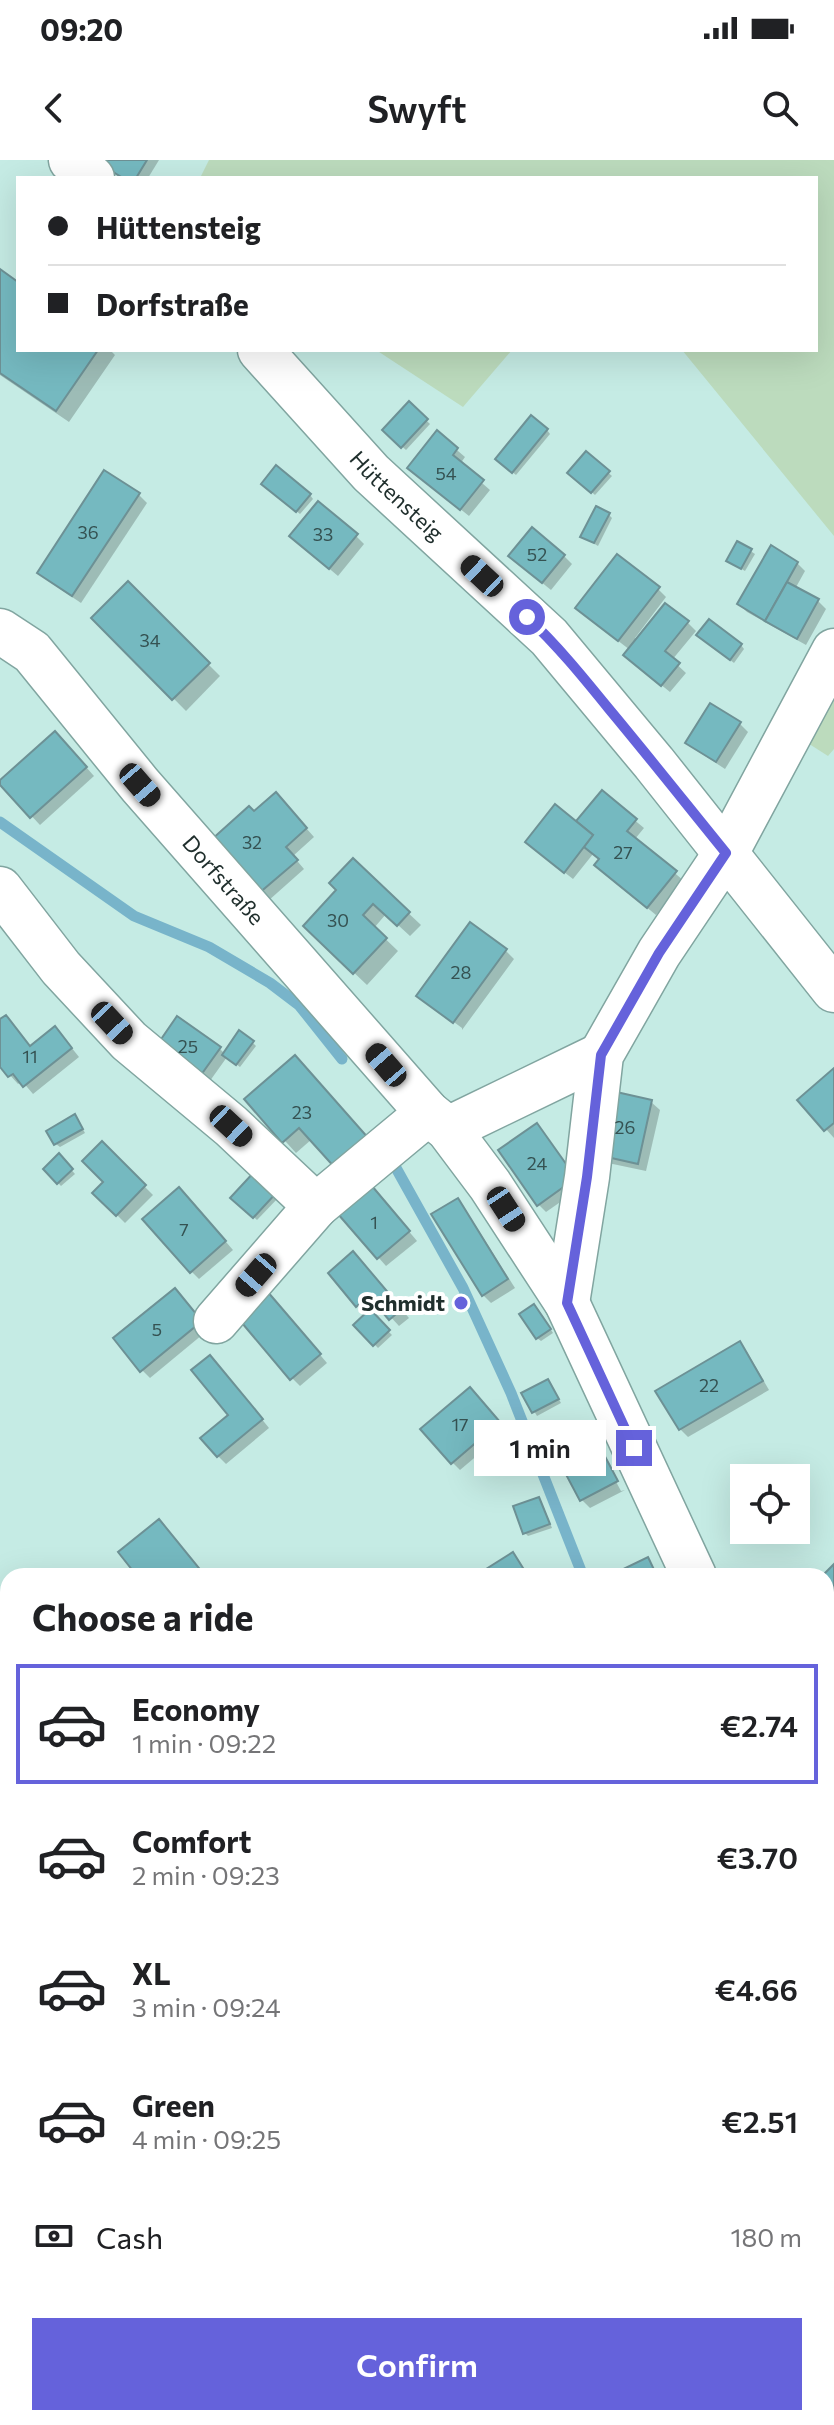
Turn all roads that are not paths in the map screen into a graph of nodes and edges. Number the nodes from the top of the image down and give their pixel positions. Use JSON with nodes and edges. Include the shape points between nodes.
{"nodes":[{"id":1,"x":71,"y":160,"type":"edge"},
{"id":2,"x":90,"y":176,"type":"edge"},
{"id":3,"x":262,"y":352,"type":"edge"},
{"id":4,"x":0,"y":631,"type":"edge"},
{"id":5,"x":834,"y":651,"type":"edge"},
{"id":6,"x":726,"y":853,"type":"junction"},
{"id":7,"x":0,"y":889,"type":"edge"},
{"id":8,"x":834,"y":990,"type":"edge"},
{"id":9,"x":601,"y":1055,"type":"junction"},
{"id":10,"x":438,"y":1121,"type":"junction"},
{"id":11,"x":316,"y":1206,"type":"junction"},
{"id":12,"x":567,"y":1303,"type":"junction"},
{"id":13,"x":216,"y":1321,"type":"dead end"},
{"id":14,"x":690,"y":1568,"type":"edge"}],
"edges":[{"from":1,"to":2,"type":"street"},
{"from":3,"to":6,"type":"street","name":"Hüttensteig","via":[[371,473],[549,637]]},
{"from":4,"to":10,"type":"street","name":"Dorfstraße","via":[[32,652],[140,785]]},
{"from":5,"to":6,"type":"street"},
{"from":6,"to":8,"type":"street","name":"Hüttensteig"},
{"from":6,"to":9,"type":"street","via":[[659,953]]},
{"from":7,"to":11,"type":"street","via":[[61,968],[129,1041]]},
{"from":9,"to":10,"type":"street"},
{"from":9,"to":12,"type":"street"},
{"from":10,"to":11,"type":"street"},
{"from":10,"to":12,"type":"street","name":"Dorfstraße","via":[[490,1185]]},
{"from":11,"to":13,"type":"street"},
{"from":12,"to":14,"type":"street","name":"Dorfstraße"}]}
